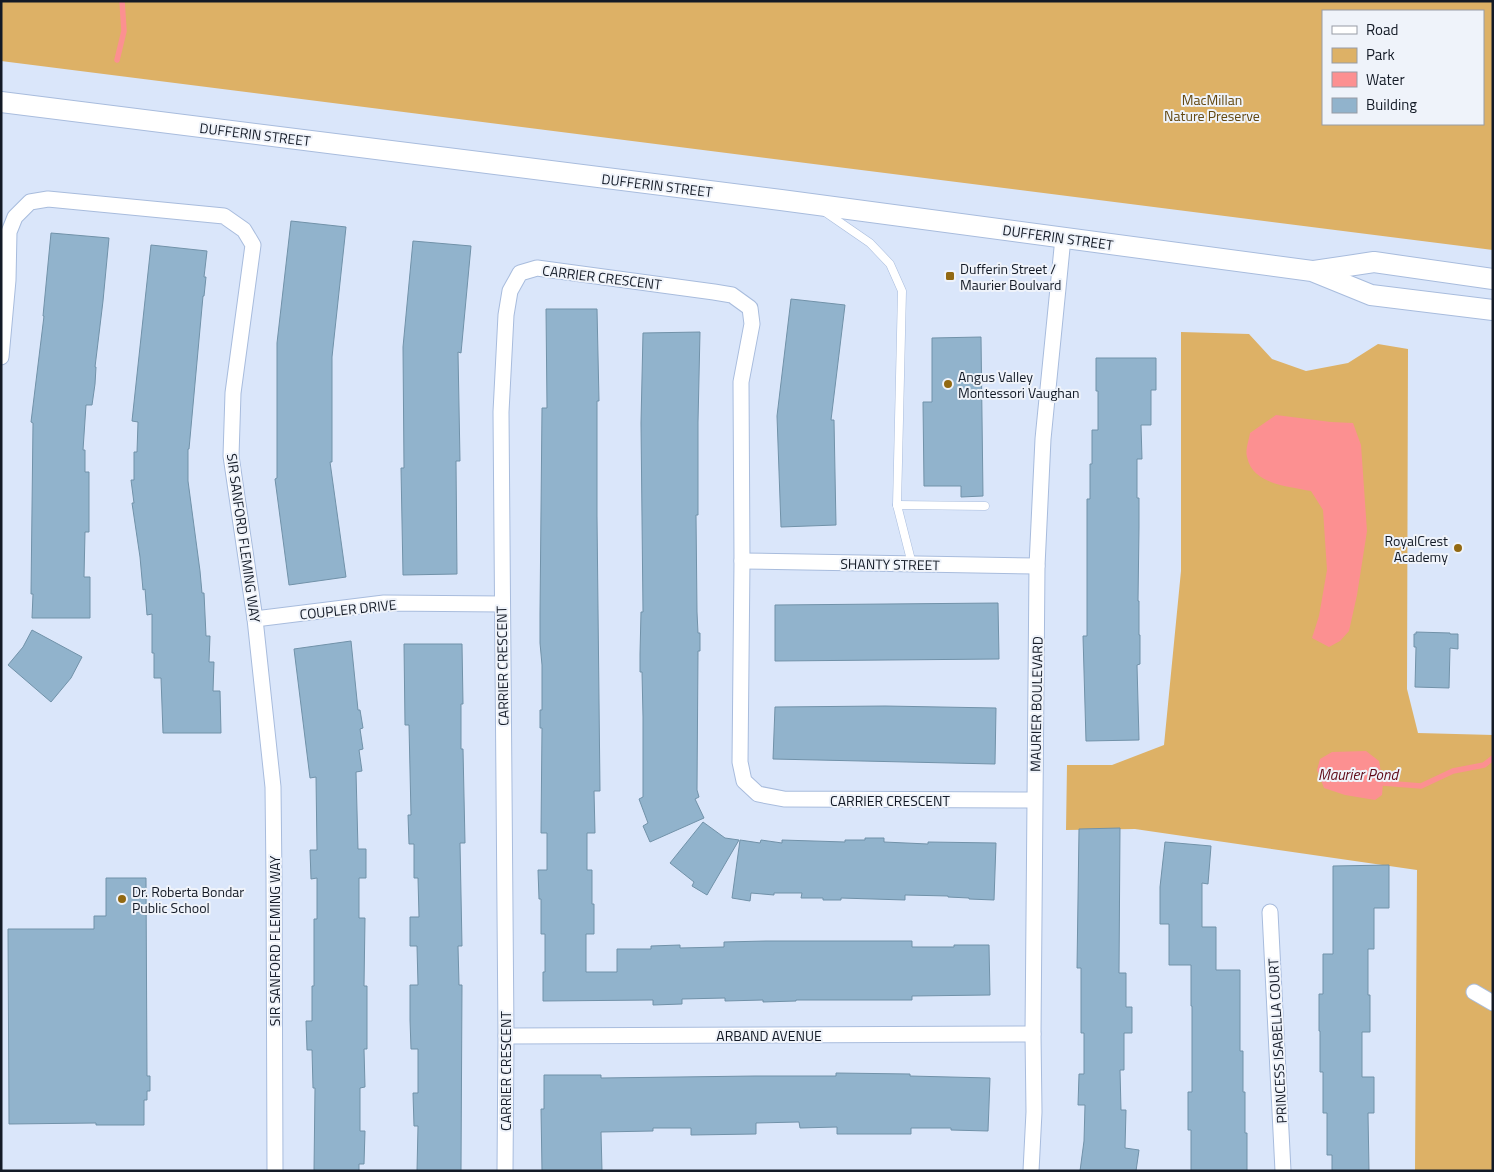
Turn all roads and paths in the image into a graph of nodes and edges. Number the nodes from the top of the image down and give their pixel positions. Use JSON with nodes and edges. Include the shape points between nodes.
{"nodes":[{"id":1,"x":1,"y":102,"type":"edge"},
{"id":2,"x":815,"y":205,"type":"junction"},
{"id":3,"x":1063,"y":238,"type":"junction"},
{"id":4,"x":1312,"y":271,"type":"junction"},
{"id":5,"x":1493,"y":278,"type":"edge"},
{"id":6,"x":1493,"y":310,"type":"edge"},
{"id":7,"x":1,"y":357,"type":"edge"},
{"id":8,"x":897,"y":505,"type":"junction"},
{"id":9,"x":985,"y":506,"type":"dead end"},
{"id":10,"x":742,"y":561,"type":"junction"},
{"id":11,"x":912,"y":564,"type":"junction"},
{"id":12,"x":1038,"y":566,"type":"junction"},
{"id":13,"x":502,"y":604,"type":"junction"},
{"id":14,"x":255,"y":619,"type":"junction"},
{"id":15,"x":1034,"y":800,"type":"junction"},
{"id":16,"x":1270,"y":912,"type":"dead end"},
{"id":17,"x":1474,"y":992,"type":"dead end"},
{"id":18,"x":1493,"y":1004,"type":"edge"},
{"id":19,"x":1032,"y":1034,"type":"junction"},
{"id":20,"x":506,"y":1036,"type":"junction"},
{"id":21,"x":275,"y":1171,"type":"edge"},
{"id":22,"x":505,"y":1171,"type":"edge"},
{"id":23,"x":1031,"y":1171,"type":"edge"},
{"id":24,"x":1283,"y":1171,"type":"edge"}],
"edges":[{"from":1,"to":2,"type":"main road","name":"DUFFERIN STREET"},
{"from":2,"to":3,"type":"main road","name":"DUFFERIN STREET"},
{"from":2,"to":8,"type":"lane","via":[[870,243],[890,264],[902,291]]},
{"from":3,"to":4,"type":"main road","name":"DUFFERIN STREET"},
{"from":3,"to":12,"type":"street","name":"MAURIER BOULEVARD","via":[[1043,439]]},
{"from":4,"to":5,"type":"main road","name":"DUFFERIN STREET","via":[[1374,262]]},
{"from":4,"to":6,"type":"main road","name":"DUFFERIN STREET","via":[[1371,295]]},
{"from":7,"to":14,"type":"street","name":"SIR SANFORD FLEMING WAY","via":[[9,232],[15,217],[30,202],[48,199],[224,216],[244,230],[253,245],[234,393],[230,456]]},
{"from":8,"to":9,"type":"lane"},
{"from":8,"to":11,"type":"lane"},
{"from":10,"to":11,"type":"street","name":"SHANTY STREET"},
{"from":10,"to":13,"type":"street","name":"CARRIER CRESCENT","via":[[741,382],[752,324],[750,308],[732,295],[538,268],[520,273],[510,290],[506,315],[501,412]]},
{"from":10,"to":15,"type":"street","name":"CARRIER CRESCENT","via":[[740,762],[744,781],[758,794],[784,799]]},
{"from":11,"to":12,"type":"street","name":"SHANTY STREET"},
{"from":12,"to":15,"type":"street","name":"MAURIER BOULEVARD"},
{"from":13,"to":14,"type":"street","name":"COUPLER DRIVE","via":[[384,603]]},
{"from":13,"to":20,"type":"street","name":"CARRIER CRESCENT"},
{"from":14,"to":21,"type":"street","name":"SIR SANFORD FLEMING WAY","via":[[272,787]]},
{"from":15,"to":19,"type":"street","name":"MAURIER BOULEVARD"},
{"from":16,"to":24,"type":"street","name":"PRINCESS ISABELLA COURT"},
{"from":17,"to":18,"type":"street"},
{"from":19,"to":20,"type":"street","name":"ARBAND AVENUE"},
{"from":19,"to":23,"type":"street","name":"MAURIER BOULEVARD","via":[[1034,1112]]},
{"from":20,"to":22,"type":"street","name":"CARRIER CRESCENT"}]}
